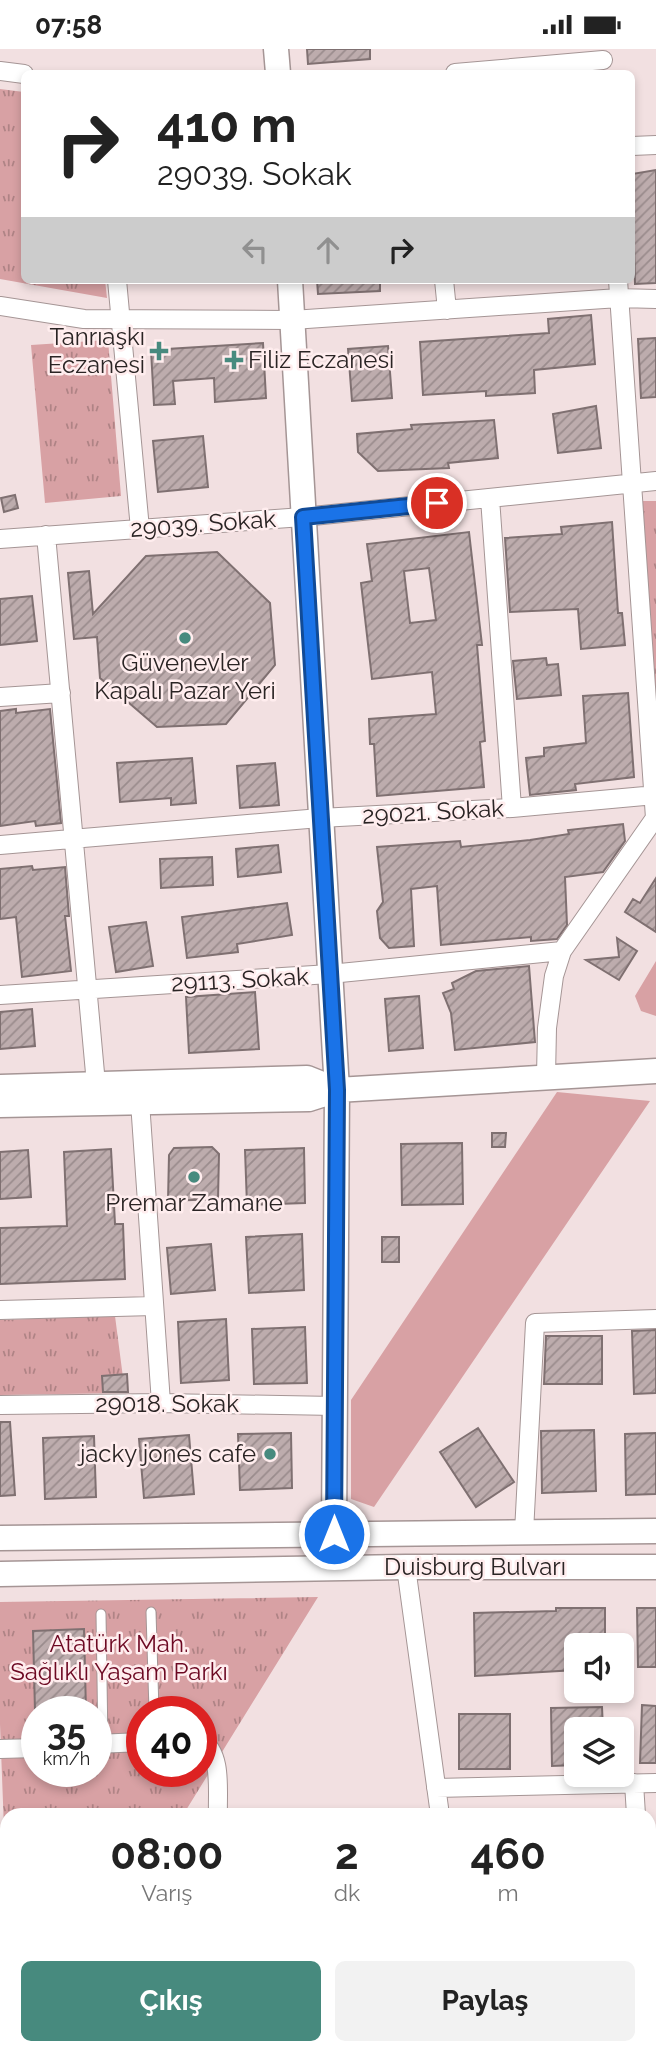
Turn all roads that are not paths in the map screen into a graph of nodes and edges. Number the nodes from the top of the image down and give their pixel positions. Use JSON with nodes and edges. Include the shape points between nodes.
{"nodes":[{"id":1,"x":276,"y":49,"type":"edge"},
{"id":2,"x":603,"y":61,"type":"edge"},
{"id":3,"x":278,"y":70,"type":"edge"},
{"id":4,"x":492,"y":70,"type":"edge"},
{"id":5,"x":0,"y":71,"type":"edge"},
{"id":6,"x":21,"y":74,"type":"edge"},
{"id":7,"x":656,"y":145,"type":"edge"},
{"id":8,"x":635,"y":146,"type":"edge"},
{"id":9,"x":117,"y":284,"type":"edge"},
{"id":10,"x":290,"y":284,"type":"edge"},
{"id":11,"x":444,"y":284,"type":"edge"},
{"id":12,"x":619,"y":289,"type":"edge"},
{"id":13,"x":656,"y":299,"type":"edge"},
{"id":14,"x":0,"y":306,"type":"edge"},
{"id":15,"x":447,"y":310,"type":"junction"},
{"id":16,"x":121,"y":319,"type":"junction"},
{"id":17,"x":292,"y":320,"type":"junction"},
{"id":18,"x":656,"y":481,"type":"edge"},
{"id":19,"x":630,"y":483,"type":"junction"},
{"id":20,"x":490,"y":498,"type":"junction"},
{"id":21,"x":303,"y":517,"type":"junction"},
{"id":22,"x":141,"y":529,"type":"junction"},
{"id":23,"x":46,"y":535,"type":"junction"},
{"id":24,"x":0,"y":539,"type":"edge"},
{"id":25,"x":61,"y":693,"type":"junction"},
{"id":26,"x":0,"y":697,"type":"edge"},
{"id":27,"x":654,"y":795,"type":"edge"},
{"id":28,"x":512,"y":808,"type":"junction"},
{"id":29,"x":320,"y":818,"type":"junction"},
{"id":30,"x":74,"y":840,"type":"junction"},
{"id":31,"x":0,"y":845,"type":"edge"},
{"id":32,"x":562,"y":951,"type":"junction"},
{"id":33,"x":330,"y":974,"type":"junction"},
{"id":34,"x":88,"y":989,"type":"junction"},
{"id":35,"x":0,"y":995,"type":"edge"},
{"id":36,"x":656,"y":1070,"type":"edge"},
{"id":37,"x":546,"y":1076,"type":"junction"},
{"id":38,"x":96,"y":1084,"type":"junction"},
{"id":39,"x":0,"y":1087,"type":"edge"},
{"id":40,"x":337,"y":1090,"type":"junction"},
{"id":41,"x":140,"y":1103,"type":"junction"},
{"id":42,"x":0,"y":1105,"type":"edge"},
{"id":43,"x":154,"y":1306,"type":"junction"},
{"id":44,"x":0,"y":1310,"type":"edge"},
{"id":45,"x":656,"y":1319,"type":"edge"},
{"id":46,"x":161,"y":1403,"type":"junction"},
{"id":47,"x":0,"y":1405,"type":"edge"},
{"id":48,"x":335,"y":1406,"type":"junction"},
{"id":49,"x":656,"y":1531,"type":"edge"},
{"id":50,"x":524,"y":1532,"type":"junction"},
{"id":51,"x":334,"y":1534,"type":"junction"},
{"id":52,"x":0,"y":1538,"type":"edge"},
{"id":53,"x":656,"y":1566,"type":"edge"},
{"id":54,"x":406,"y":1567,"type":"junction"},
{"id":55,"x":0,"y":1574,"type":"edge"},
{"id":56,"x":151,"y":1612,"type":"dead end"},
{"id":57,"x":101,"y":1614,"type":"dead end"},
{"id":58,"x":100,"y":1696,"type":"edge"},
{"id":59,"x":154,"y":1696,"type":"edge"},
{"id":60,"x":21,"y":1748,"type":"edge"},
{"id":61,"x":0,"y":1749,"type":"edge"},
{"id":62,"x":634,"y":1783,"type":"joint"},
{"id":63,"x":656,"y":1783,"type":"edge"},
{"id":64,"x":564,"y":1785,"type":"edge"},
{"id":65,"x":217,"y":1787,"type":"edge"},
{"id":66,"x":436,"y":1788,"type":"junction"},
{"id":67,"x":218,"y":1808,"type":"edge"},
{"id":68,"x":439,"y":1808,"type":"edge"},
{"id":69,"x":636,"y":1808,"type":"edge"}],
"edges":[{"from":1,"to":3,"type":"street"},
{"from":2,"to":4,"type":"street"},
{"from":5,"to":6,"type":"street"},
{"from":7,"to":8,"type":"street"},
{"from":9,"to":16,"type":"street"},
{"from":10,"to":17,"type":"street"},
{"from":11,"to":15,"type":"street"},
{"from":12,"to":13,"type":"street"},
{"from":12,"to":15,"type":"street"},
{"from":12,"to":19,"type":"street"},
{"from":14,"to":16,"type":"street","via":[[84,319]]},
{"from":15,"to":17,"type":"street"},
{"from":16,"to":17,"type":"street"},
{"from":16,"to":22,"type":"street"},
{"from":17,"to":21,"type":"street"},
{"from":18,"to":19,"type":"street","name":"29039. Sokak"},
{"from":19,"to":20,"type":"street","name":"29039. Sokak"},
{"from":19,"to":27,"type":"street"},
{"from":20,"to":21,"type":"street","name":"29039. Sokak"},
{"from":20,"to":28,"type":"street"},
{"from":21,"to":22,"type":"street","name":"29039. Sokak"},
{"from":21,"to":29,"type":"street"},
{"from":22,"to":23,"type":"street","name":"29039. Sokak"},
{"from":23,"to":24,"type":"street","name":"29039. Sokak"},
{"from":23,"to":25,"type":"street"},
{"from":25,"to":26,"type":"street"},
{"from":25,"to":30,"type":"street"},
{"from":27,"to":28,"type":"street","name":"29021. Sokak"},
{"from":27,"to":32,"type":"street","via":[[655,818]]},
{"from":28,"to":29,"type":"street","name":"29021. Sokak"},
{"from":29,"to":30,"type":"street","name":"29021. Sokak"},
{"from":29,"to":33,"type":"street"},
{"from":30,"to":31,"type":"street","name":"29021. Sokak"},
{"from":30,"to":34,"type":"street"},
{"from":32,"to":33,"type":"street","name":"29113. Sokak"},
{"from":32,"to":37,"type":"street","via":[[547,1028]]},
{"from":33,"to":34,"type":"street","name":"29113. Sokak"},
{"from":33,"to":40,"type":"street"},
{"from":34,"to":35,"type":"street","name":"29113. Sokak"},
{"from":34,"to":38,"type":"street"},
{"from":36,"to":37,"type":"street"},
{"from":37,"to":40,"type":"street"},
{"from":38,"to":39,"type":"street"},
{"from":38,"to":40,"type":"street","via":[[307,1078]]},
{"from":40,"to":41,"type":"street","via":[[309,1099]]},
{"from":40,"to":48,"type":"street"},
{"from":41,"to":42,"type":"street"},
{"from":41,"to":43,"type":"street"},
{"from":43,"to":44,"type":"street"},
{"from":43,"to":46,"type":"street"},
{"from":45,"to":50,"type":"street","via":[[535,1323]]},
{"from":46,"to":47,"type":"street","name":"29018. Sokak"},
{"from":46,"to":48,"type":"street","name":"29018. Sokak"},
{"from":48,"to":51,"type":"street"},
{"from":49,"to":50,"type":"street","name":"Duisburg Bulvarı"},
{"from":50,"to":51,"type":"street","name":"Duisburg Bulvarı"},
{"from":51,"to":52,"type":"street","name":"Duisburg Bulvarı"},
{"from":53,"to":54,"type":"street","name":"Duisburg Bulvarı"},
{"from":54,"to":55,"type":"street","name":"Duisburg Bulvarı"},
{"from":54,"to":66,"type":"street"},
{"from":56,"to":59,"type":"lane"},
{"from":57,"to":58,"type":"lane"},
{"from":60,"to":61,"type":"street"},
{"from":62,"to":63,"type":"street"},
{"from":62,"to":69,"type":"street"},
{"from":64,"to":66,"type":"street"},
{"from":65,"to":67,"type":"street"},
{"from":66,"to":68,"type":"street"}]}
